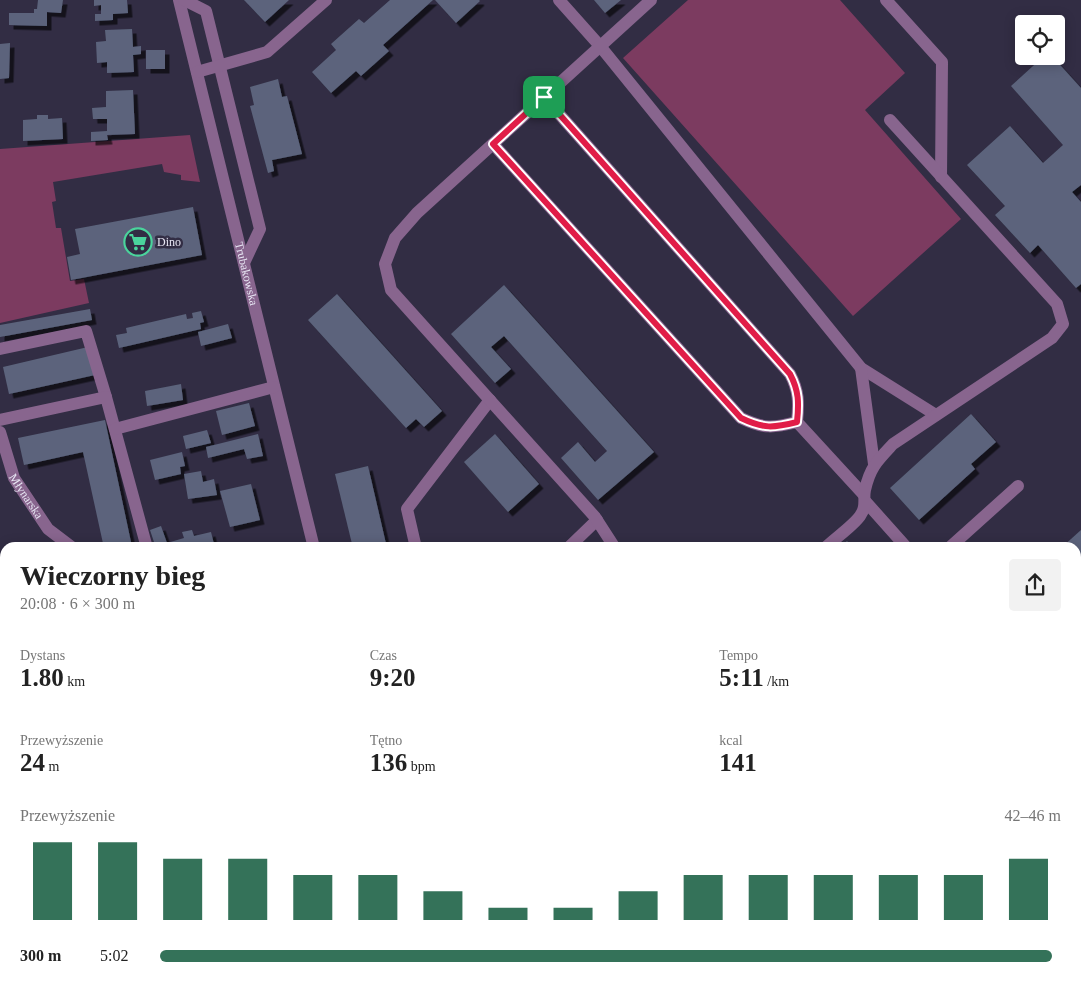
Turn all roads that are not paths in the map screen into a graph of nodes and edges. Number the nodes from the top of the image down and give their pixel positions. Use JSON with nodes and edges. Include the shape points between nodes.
{"nodes":[{"id":1,"x":179,"y":0,"type":"edge"},
{"id":2,"x":184,"y":0,"type":"edge"},
{"id":3,"x":326,"y":0,"type":"edge"},
{"id":4,"x":559,"y":0,"type":"edge"},
{"id":5,"x":651,"y":0,"type":"edge"},
{"id":6,"x":886,"y":0,"type":"edge"},
{"id":7,"x":600,"y":46,"type":"junction"},
{"id":8,"x":220,"y":66,"type":"junction"},
{"id":9,"x":197,"y":72,"type":"junction"},
{"id":10,"x":544,"y":97,"type":"junction"},
{"id":11,"x":890,"y":120,"type":"dead end"},
{"id":12,"x":493,"y":144,"type":"junction"},
{"id":13,"x":941,"y":177,"type":"junction"},
{"id":14,"x":244,"y":264,"type":"junction"},
{"id":15,"x":0,"y":349,"type":"edge"},
{"id":16,"x":861,"y":368,"type":"junction"},
{"id":17,"x":274,"y":387,"type":"junction"},
{"id":18,"x":106,"y":397,"type":"junction"},
{"id":19,"x":490,"y":400,"type":"junction"},
{"id":20,"x":936,"y":415,"type":"junction"},
{"id":21,"x":0,"y":420,"type":"edge"},
{"id":22,"x":797,"y":422,"type":"junction"},
{"id":23,"x":115,"y":429,"type":"junction"},
{"id":24,"x":0,"y":432,"type":"edge"},
{"id":25,"x":874,"y":464,"type":"junction"},
{"id":26,"x":1018,"y":486,"type":"dead end"},
{"id":27,"x":865,"y":498,"type":"junction"},
{"id":28,"x":598,"y":520,"type":"junction"},
{"id":29,"x":65,"y":542,"type":"edge"},
{"id":30,"x":146,"y":542,"type":"edge"},
{"id":31,"x":313,"y":542,"type":"edge"},
{"id":32,"x":415,"y":542,"type":"edge"},
{"id":33,"x":574,"y":542,"type":"edge"},
{"id":34,"x":611,"y":542,"type":"edge"},
{"id":35,"x":832,"y":542,"type":"edge"},
{"id":36,"x":902,"y":542,"type":"edge"},
{"id":37,"x":956,"y":542,"type":"edge"}],
"edges":[{"from":1,"to":9,"type":"street","name":"Trubakowska"},
{"from":2,"to":8,"type":"street","via":[[206,11]]},
{"from":3,"to":8,"type":"street","via":[[266,52]]},
{"from":4,"to":7,"type":"street"},
{"from":5,"to":7,"type":"street"},
{"from":6,"to":13,"type":"street","via":[[942,62]]},
{"from":7,"to":10,"type":"street"},
{"from":7,"to":16,"type":"street"},
{"from":8,"to":9,"type":"street"},
{"from":8,"to":14,"type":"street","via":[[260,230]]},
{"from":9,"to":14,"type":"street","name":"Trubakowska"},
{"from":10,"to":12,"type":"street"},
{"from":10,"to":22,"type":"street","via":[[790,374],[797,386]]},
{"from":11,"to":13,"type":"street"},
{"from":12,"to":19,"type":"street","via":[[416,213],[395,238],[385,264],[391,290]]},
{"from":12,"to":22,"type":"street","via":[[741,418],[758,426],[774,428]]},
{"from":13,"to":20,"type":"street","via":[[1057,304],[1062,324],[1052,338]]},
{"from":14,"to":17,"type":"street","name":"Trubakowska"},
{"from":15,"to":18,"type":"street","via":[[86,331]]},
{"from":16,"to":20,"type":"street"},
{"from":16,"to":25,"type":"street"},
{"from":17,"to":23,"type":"street"},
{"from":17,"to":31,"type":"street","name":"Trubakowska"},
{"from":18,"to":21,"type":"street"},
{"from":18,"to":23,"type":"street"},
{"from":19,"to":28,"type":"street"},
{"from":19,"to":32,"type":"street","via":[[407,509]]},
{"from":20,"to":25,"type":"street","via":[[893,444]]},
{"from":22,"to":27,"type":"street"},
{"from":23,"to":30,"type":"street"},
{"from":24,"to":29,"type":"street","name":"Młynarska","via":[[14,478],[48,529]]},
{"from":25,"to":27,"type":"street"},
{"from":26,"to":37,"type":"street"},
{"from":27,"to":35,"type":"street","via":[[860,516]]},
{"from":27,"to":36,"type":"street"},
{"from":28,"to":33,"type":"street"},
{"from":28,"to":34,"type":"street"}]}
